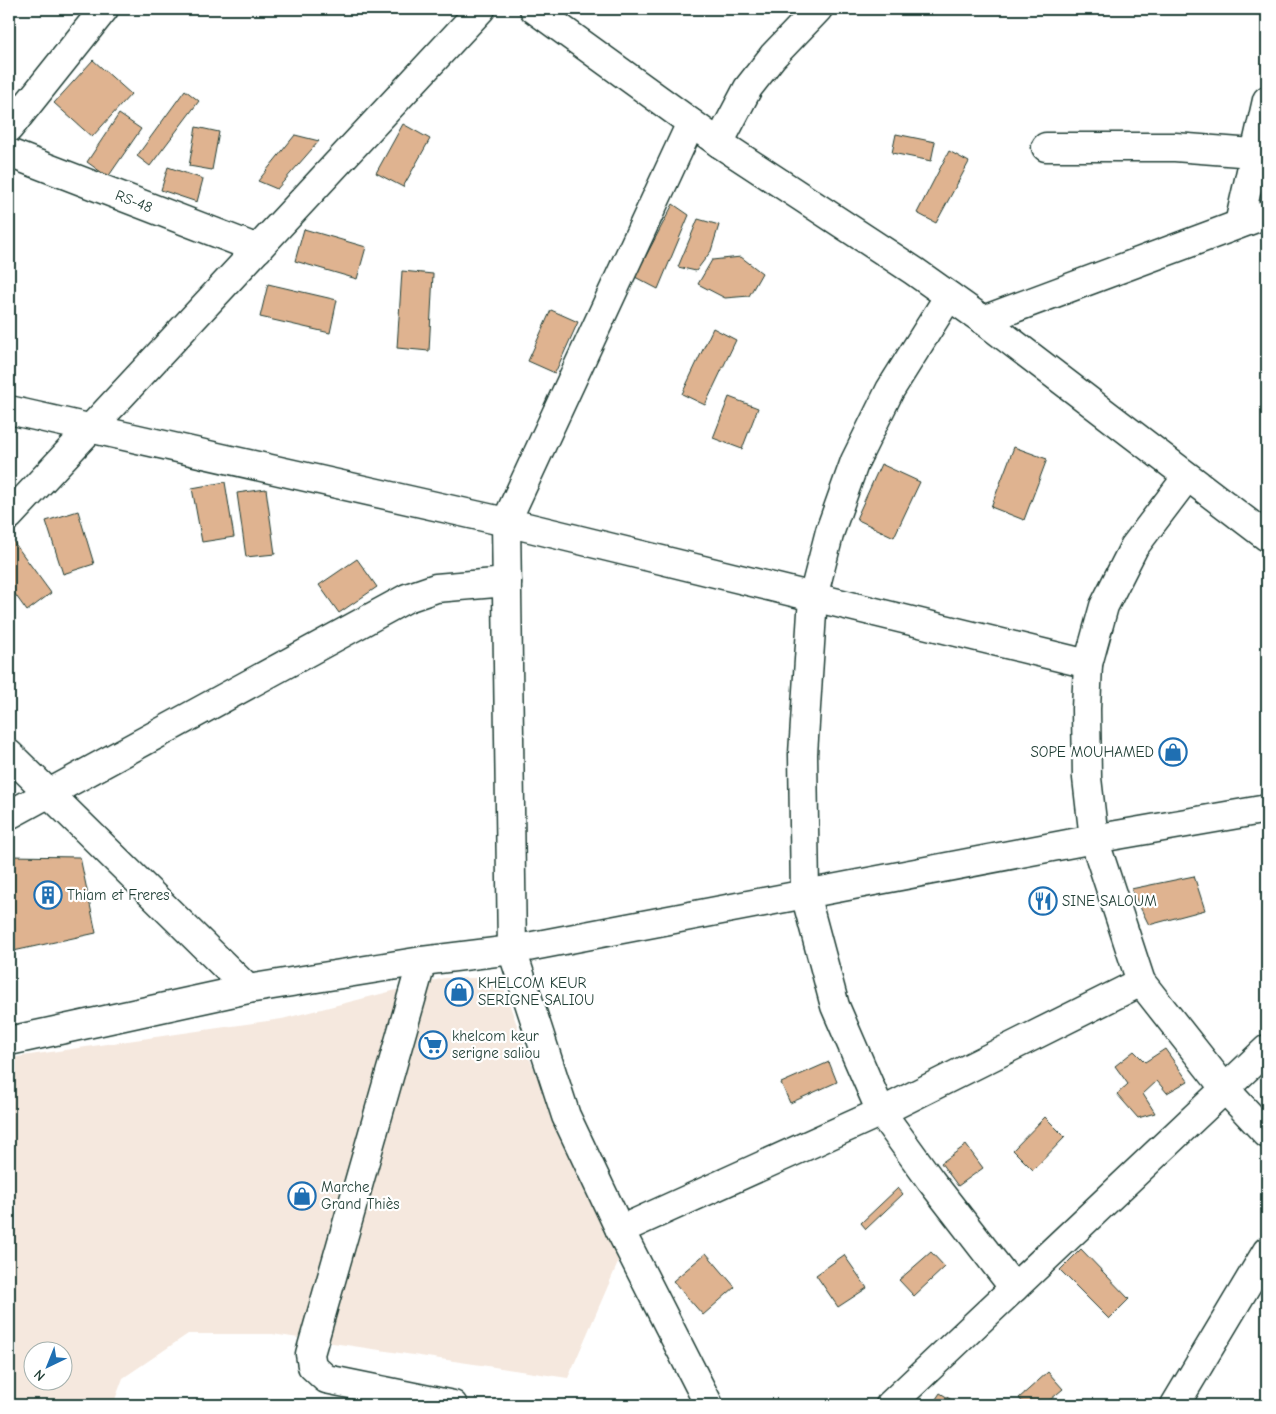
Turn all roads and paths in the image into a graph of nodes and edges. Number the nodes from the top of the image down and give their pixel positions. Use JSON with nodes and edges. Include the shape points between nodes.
{"nodes":[{"id":1,"x":104,"y":9,"type":"edge"},
{"id":2,"x":481,"y":9,"type":"edge"},
{"id":3,"x":534,"y":9,"type":"edge"},
{"id":4,"x":818,"y":9,"type":"edge"},
{"id":5,"x":1267,"y":100,"type":"edge"},
{"id":6,"x":692,"y":123,"type":"junction"},
{"id":7,"x":9,"y":128,"type":"edge"},
{"id":8,"x":719,"y":143,"type":"junction"},
{"id":9,"x":1046,"y":146,"type":"dead end"},
{"id":10,"x":9,"y":153,"type":"edge"},
{"id":11,"x":1253,"y":153,"type":"junction"},
{"id":12,"x":1267,"y":214,"type":"edge"},
{"id":13,"x":1238,"y":224,"type":"junction"},
{"id":14,"x":258,"y":250,"type":"junction"},
{"id":15,"x":949,"y":296,"type":"junction"},
{"id":16,"x":983,"y":320,"type":"junction"},
{"id":17,"x":9,"y":410,"type":"edge"},
{"id":18,"x":92,"y":428,"type":"junction"},
{"id":19,"x":1187,"y":476,"type":"junction"},
{"id":20,"x":9,"y":516,"type":"edge"},
{"id":21,"x":506,"y":522,"type":"junction"},
{"id":22,"x":1267,"y":538,"type":"edge"},
{"id":23,"x":507,"y":582,"type":"junction"},
{"id":24,"x":813,"y":597,"type":"junction"},
{"id":25,"x":1088,"y":664,"type":"junction"},
{"id":26,"x":9,"y":754,"type":"edge"},
{"id":27,"x":49,"y":793,"type":"junction"},
{"id":28,"x":1267,"y":809,"type":"edge"},
{"id":29,"x":9,"y":815,"type":"edge"},
{"id":30,"x":1094,"y":839,"type":"junction"},
{"id":31,"x":805,"y":894,"type":"junction"},
{"id":32,"x":512,"y":950,"type":"junction"},
{"id":33,"x":422,"y":961,"type":"junction"},
{"id":34,"x":1141,"y":982,"type":"junction"},
{"id":35,"x":248,"y":989,"type":"junction"},
{"id":36,"x":9,"y":1041,"type":"edge"},
{"id":37,"x":1267,"y":1049,"type":"edge"},
{"id":38,"x":1226,"y":1090,"type":"junction"},
{"id":39,"x":881,"y":1112,"type":"junction"},
{"id":40,"x":1267,"y":1134,"type":"edge"},
{"id":41,"x":620,"y":1230,"type":"junction"},
{"id":42,"x":1267,"y":1250,"type":"edge"},
{"id":43,"x":1014,"y":1288,"type":"junction"},
{"id":44,"x":453,"y":1405,"type":"edge"},
{"id":45,"x":709,"y":1405,"type":"edge"},
{"id":46,"x":890,"y":1405,"type":"edge"},
{"id":47,"x":1175,"y":1405,"type":"edge"}],
"edges":[{"from":1,"to":7,"type":"street"},
{"from":2,"to":14,"type":"street"},
{"from":3,"to":6,"type":"street"},
{"from":4,"to":8,"type":"street","via":[[748,88]]},
{"from":5,"to":11,"type":"street"},
{"from":6,"to":8,"type":"street"},
{"from":6,"to":21,"type":"street"},
{"from":8,"to":15,"type":"street"},
{"from":9,"to":11,"type":"street","via":[[1175,147]]},
{"from":10,"to":14,"type":"street","name":"RS-48"},
{"from":11,"to":13,"type":"street"},
{"from":12,"to":13,"type":"street"},
{"from":13,"to":16,"type":"street"},
{"from":14,"to":18,"type":"street"},
{"from":15,"to":16,"type":"street"},
{"from":15,"to":24,"type":"street","via":[[890,390],[855,461],[830,531]]},
{"from":16,"to":19,"type":"street"},
{"from":17,"to":18,"type":"street"},
{"from":18,"to":20,"type":"street"},
{"from":18,"to":21,"type":"street"},
{"from":19,"to":22,"type":"street"},
{"from":19,"to":25,"type":"street","via":[[1118,574],[1104,606]]},
{"from":21,"to":23,"type":"street"},
{"from":21,"to":24,"type":"street"},
{"from":23,"to":27,"type":"street","via":[[436,588],[408,598]]},
{"from":23,"to":32,"type":"street"},
{"from":24,"to":25,"type":"street"},
{"from":24,"to":31,"type":"street","via":[[803,754]]},
{"from":25,"to":30,"type":"street","via":[[1087,778]]},
{"from":26,"to":27,"type":"street"},
{"from":27,"to":29,"type":"street"},
{"from":27,"to":35,"type":"street"},
{"from":28,"to":30,"type":"street"},
{"from":30,"to":31,"type":"street"},
{"from":30,"to":34,"type":"street"},
{"from":31,"to":32,"type":"street"},
{"from":31,"to":39,"type":"street","via":[[836,1006]]},
{"from":32,"to":33,"type":"street"},
{"from":32,"to":41,"type":"street","via":[[566,1116]]},
{"from":33,"to":35,"type":"street"},
{"from":33,"to":44,"type":"street","via":[[310,1354],[312,1366],[326,1379]]},
{"from":34,"to":38,"type":"street"},
{"from":34,"to":39,"type":"street"},
{"from":35,"to":36,"type":"street"},
{"from":37,"to":38,"type":"street"},
{"from":38,"to":40,"type":"street"},
{"from":38,"to":43,"type":"street"},
{"from":39,"to":41,"type":"street"},
{"from":39,"to":43,"type":"street"},
{"from":41,"to":45,"type":"street"},
{"from":42,"to":47,"type":"street"},
{"from":43,"to":46,"type":"street"}]}
